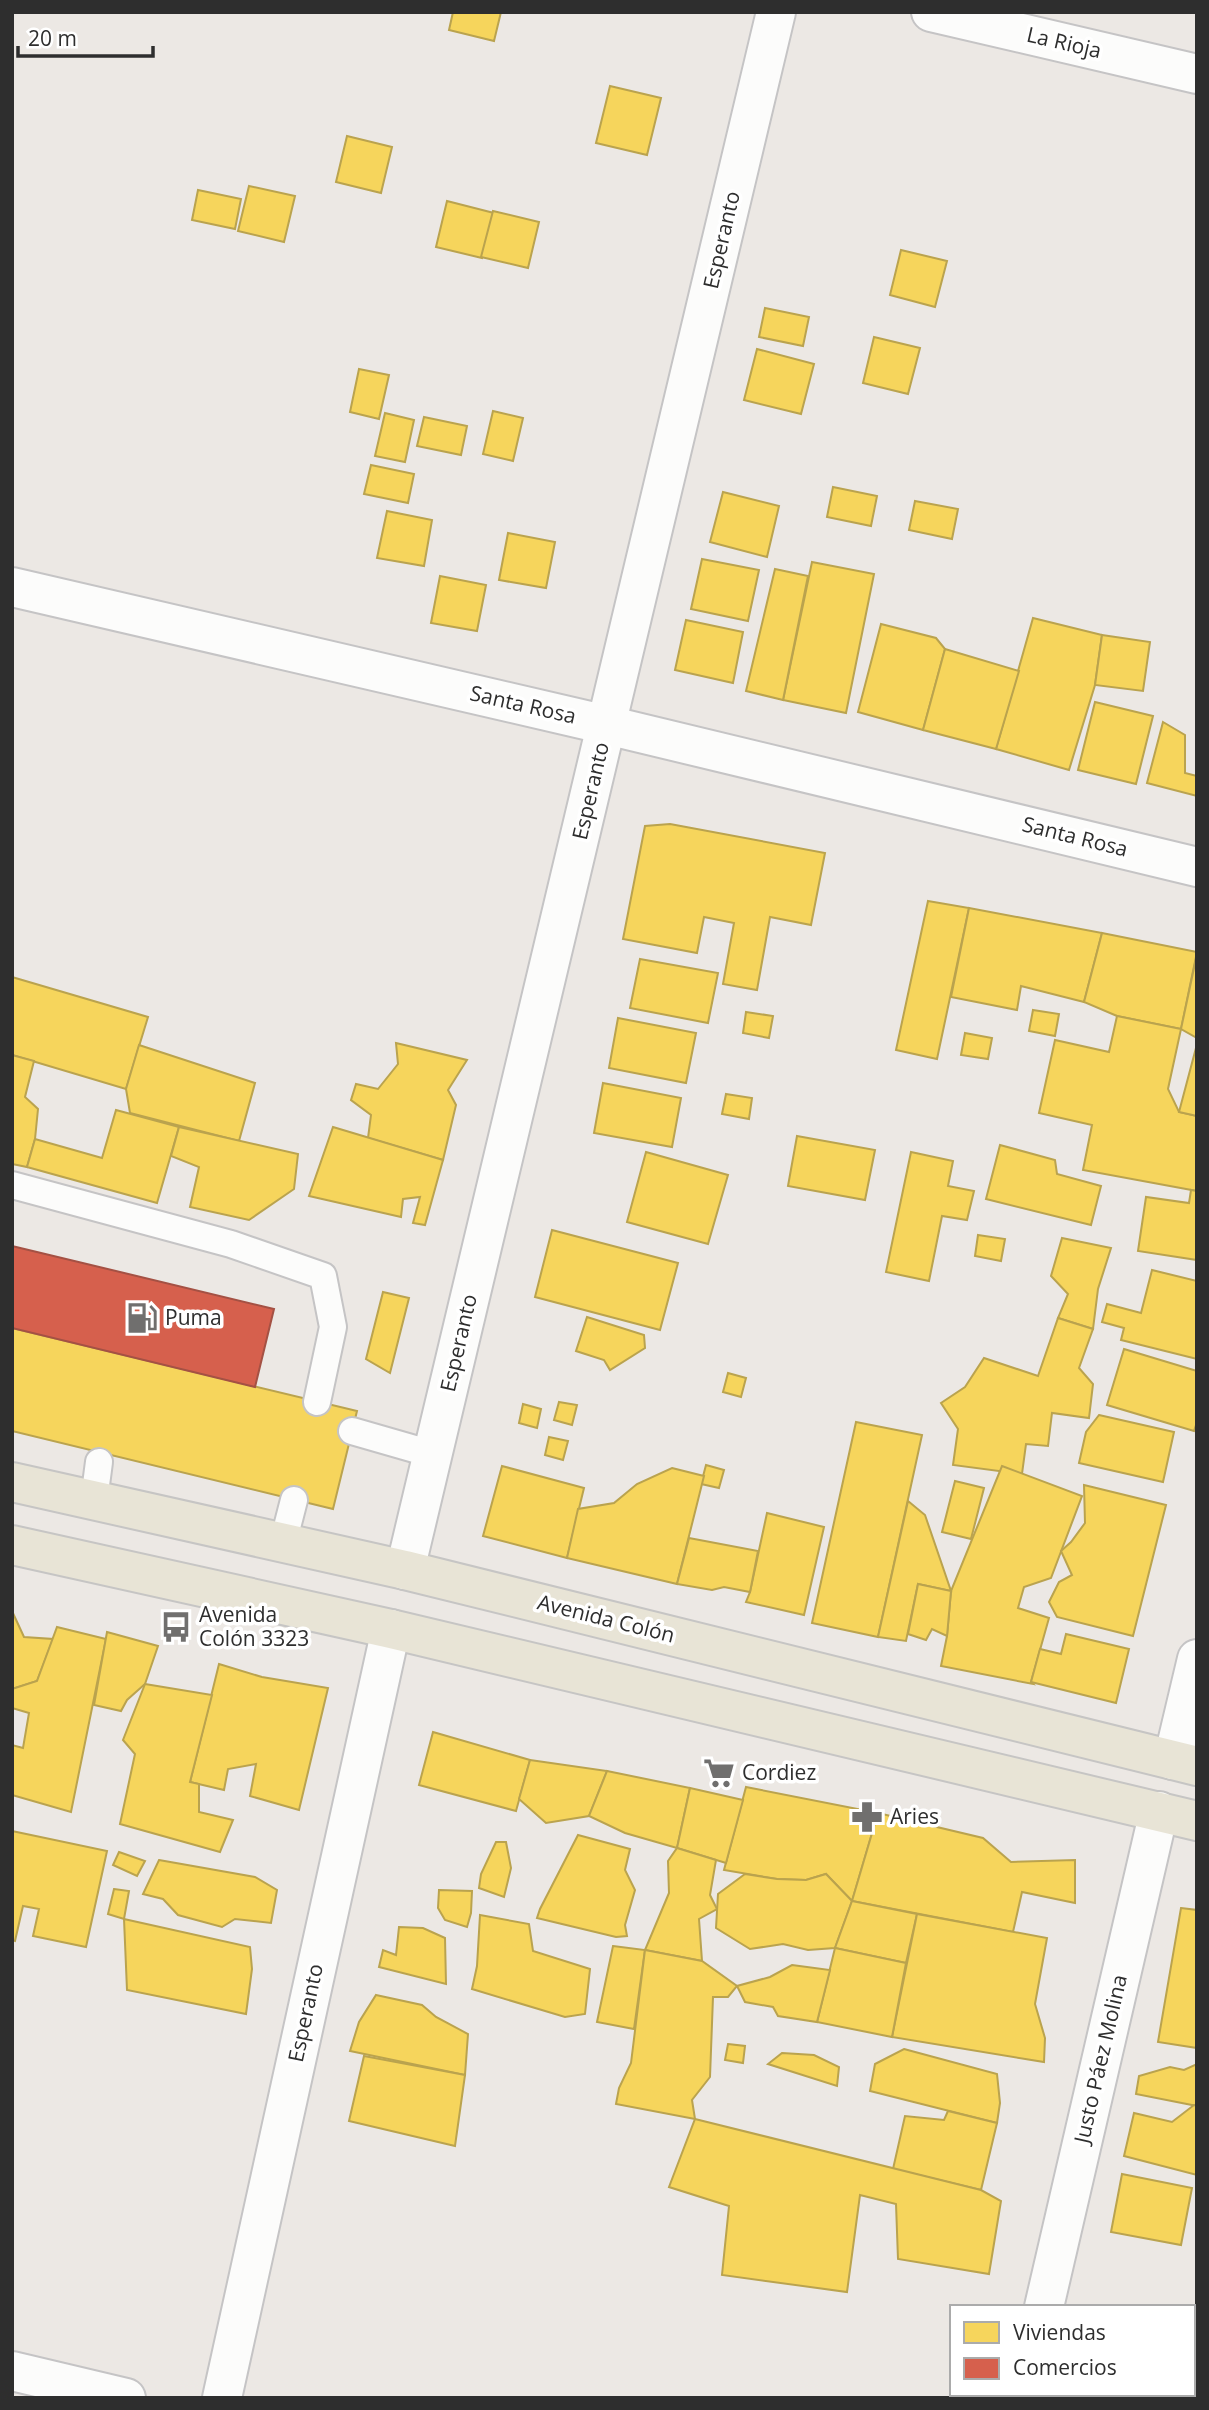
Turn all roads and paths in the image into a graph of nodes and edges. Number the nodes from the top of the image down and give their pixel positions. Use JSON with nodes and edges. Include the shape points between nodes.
{"nodes":[{"id":1,"x":776,"y":12,"type":"edge"},
{"id":2,"x":931,"y":12,"type":"edge"},
{"id":3,"x":1197,"y":75,"type":"edge"},
{"id":4,"x":12,"y":587,"type":"edge"},
{"id":5,"x":607,"y":725,"type":"junction"},
{"id":6,"x":1197,"y":867,"type":"edge"},
{"id":7,"x":12,"y":1185,"type":"edge"},
{"id":8,"x":317,"y":1402,"type":"dead end"},
{"id":9,"x":352,"y":1431,"type":"dead end"},
{"id":10,"x":432,"y":1454,"type":"junction"},
{"id":11,"x":99,"y":1462,"type":"dead end"},
{"id":12,"x":12,"y":1482,"type":"edge"},
{"id":13,"x":94,"y":1500,"type":"junction"},
{"id":14,"x":294,"y":1500,"type":"dead end"},
{"id":15,"x":284,"y":1542,"type":"junction"},
{"id":16,"x":12,"y":1545,"type":"edge"},
{"id":17,"x":405,"y":1570,"type":"junction"},
{"id":18,"x":391,"y":1629,"type":"junction"},
{"id":19,"x":1197,"y":1659,"type":"edge"},
{"id":20,"x":1185,"y":1763,"type":"edge"},
{"id":21,"x":1159,"y":1811,"type":"junction"},
{"id":22,"x":1197,"y":1821,"type":"edge"},
{"id":23,"x":1044,"y":2305,"type":"edge"},
{"id":24,"x":12,"y":2371,"type":"edge"},
{"id":25,"x":126,"y":2398,"type":"edge"},
{"id":26,"x":222,"y":2398,"type":"edge"}],
"edges":[{"from":1,"to":5,"type":"street","name":"Esperanto"},
{"from":2,"to":3,"type":"street","name":"La Rioja"},
{"from":4,"to":5,"type":"street","name":"Santa Rosa"},
{"from":5,"to":6,"type":"street","name":"Santa Rosa"},
{"from":5,"to":10,"type":"street","name":"Esperanto"},
{"from":7,"to":8,"type":"lane","via":[[231,1244],[323,1276],[333,1327]]},
{"from":9,"to":10,"type":"lane"},
{"from":10,"to":17,"type":"street","name":"Esperanto"},
{"from":11,"to":13,"type":"lane"},
{"from":12,"to":13,"type":"main road","name":"Avenida Colón"},
{"from":13,"to":15,"type":"main road","name":"Avenida Colón"},
{"from":14,"to":15,"type":"lane"},
{"from":15,"to":17,"type":"main road","name":"Avenida Colón"},
{"from":16,"to":18,"type":"main road"},
{"from":17,"to":20,"type":"main road","name":"Avenida Colón"},
{"from":18,"to":21,"type":"main road"},
{"from":18,"to":26,"type":"street","name":"Esperanto"},
{"from":19,"to":20,"type":"street"},
{"from":21,"to":22,"type":"main road"},
{"from":21,"to":23,"type":"street","name":"Justo Páez Molina"},
{"from":24,"to":25,"type":"street"}]}
